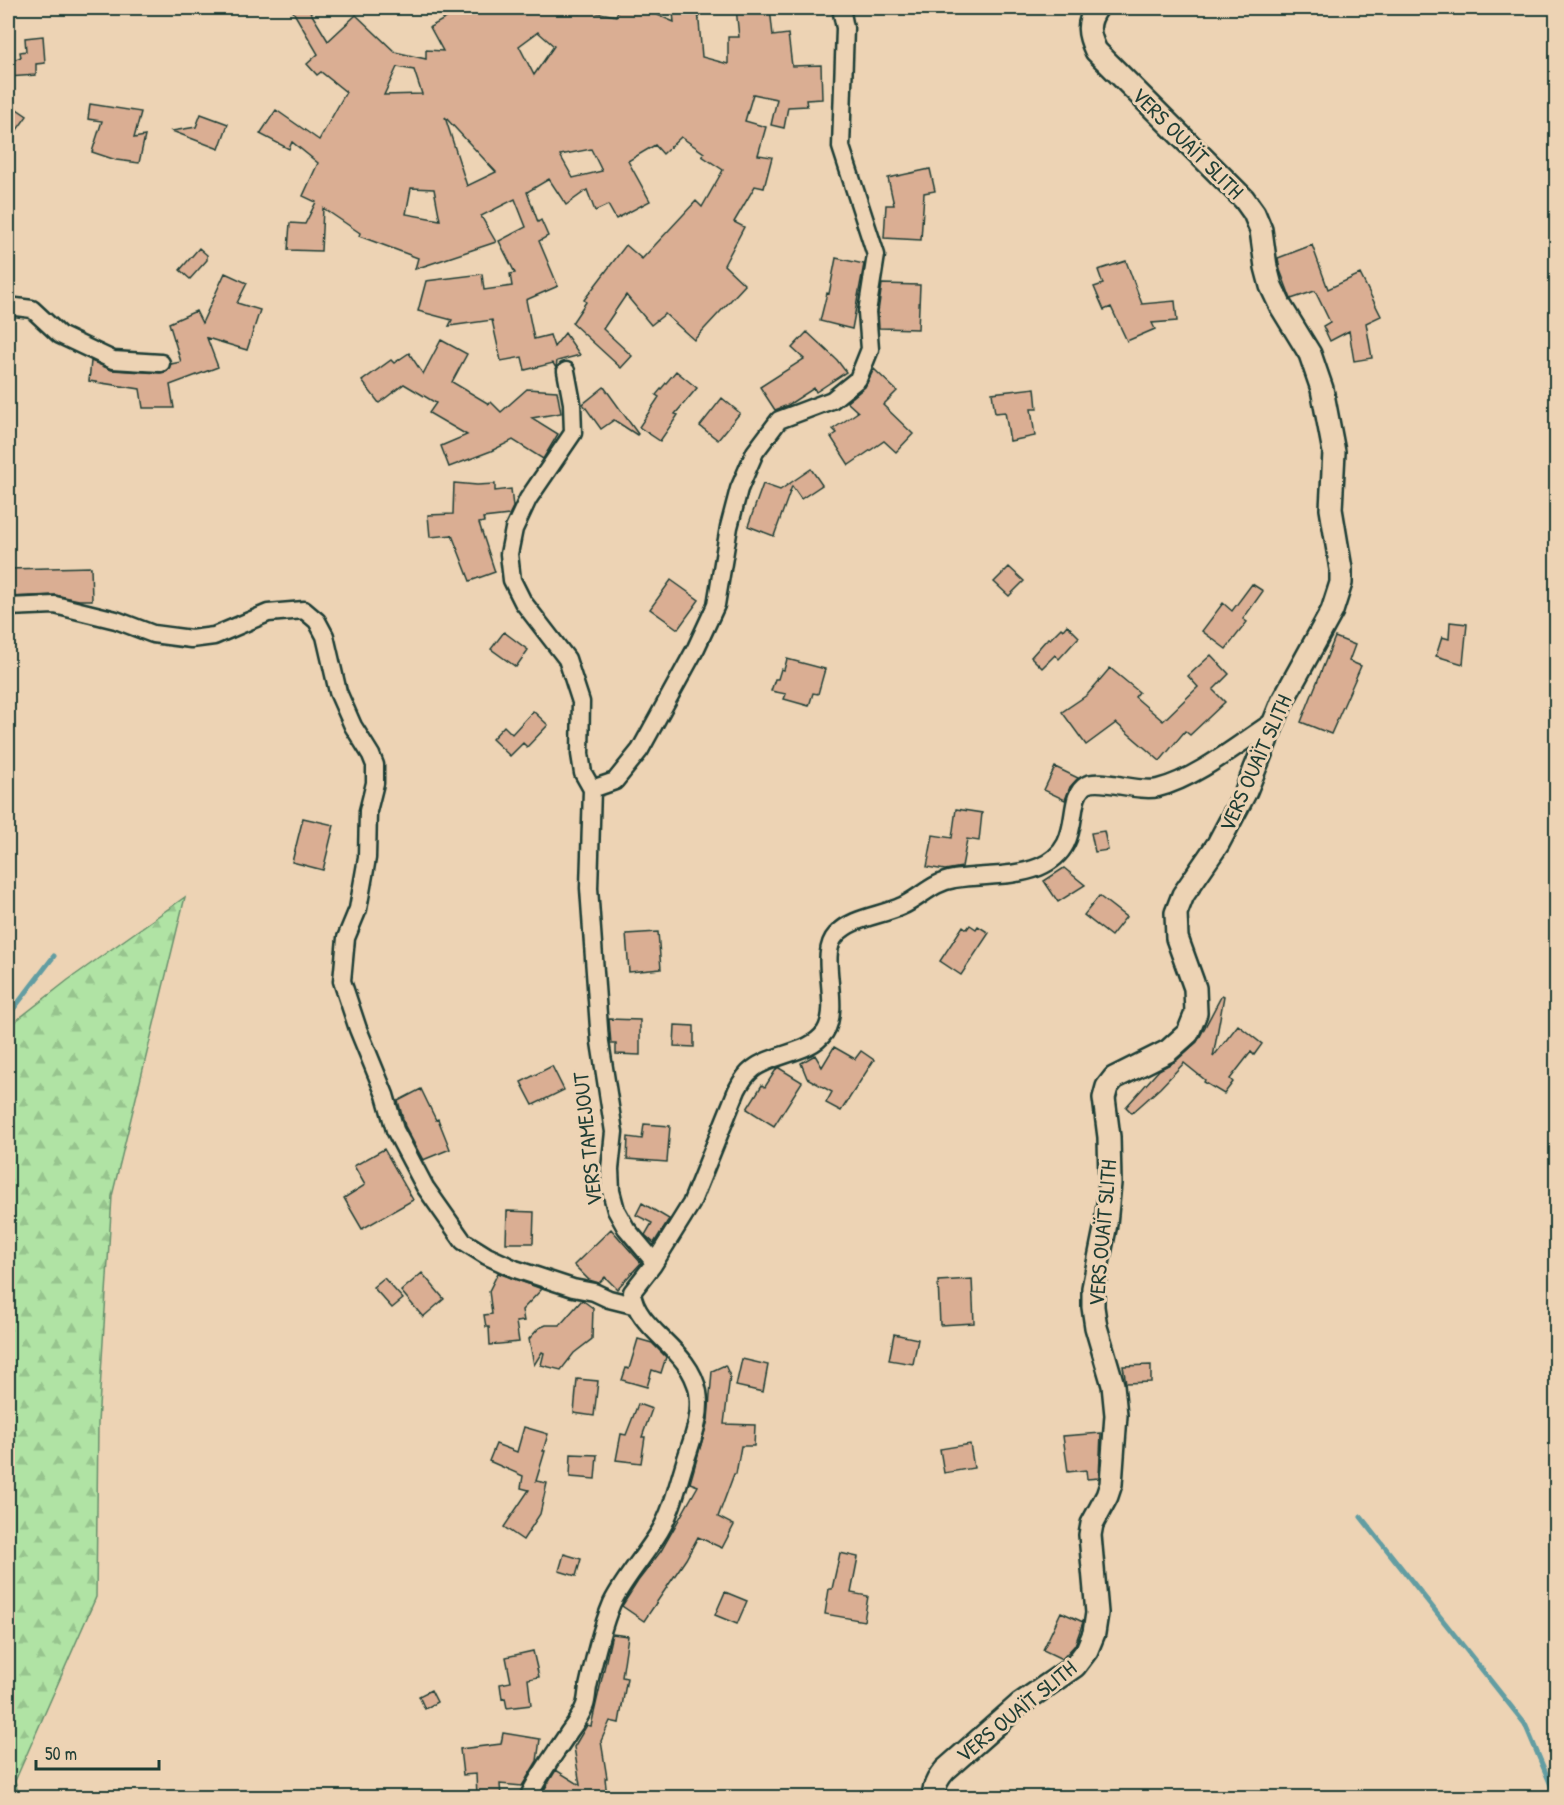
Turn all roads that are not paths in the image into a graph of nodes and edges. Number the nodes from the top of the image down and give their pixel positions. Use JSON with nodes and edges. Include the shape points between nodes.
{"nodes":[{"id":1,"x":841,"y":8,"type":"edge"},
{"id":2,"x":1097,"y":8,"type":"edge"},
{"id":3,"x":8,"y":306,"type":"edge"},
{"id":4,"x":161,"y":363,"type":"dead end"},
{"id":5,"x":566,"y":371,"type":"dead end"},
{"id":6,"x":8,"y":607,"type":"edge"},
{"id":7,"x":1275,"y":720,"type":"junction"},
{"id":8,"x":592,"y":789,"type":"junction"},
{"id":9,"x":653,"y":1265,"type":"junction"},
{"id":10,"x":633,"y":1305,"type":"junction"},
{"id":11,"x":528,"y":1797,"type":"edge"},
{"id":12,"x":934,"y":1797,"type":"edge"}],
"edges":[{"from":1,"to":8,"type":"street","via":[[845,28],[841,147],[876,255],[867,312],[870,349],[858,379],[832,399],[779,420],[755,452],[729,527],[716,605],[696,648],[640,750],[615,782]]},
{"from":2,"to":7,"type":"street","name":"VERS OUAÏT SLITH","via":[[1088,29],[1095,51],[1254,213],[1271,286],[1310,354],[1322,389],[1334,452],[1331,509],[1341,583],[1332,611],[1287,690]]},
{"from":3,"to":4,"type":"street","via":[[33,309],[60,335],[113,360]]},
{"from":5,"to":8,"type":"street","via":[[573,434],[528,499],[514,529],[509,554],[512,580],[523,602],[567,659],[581,702],[583,773]]},
{"from":6,"to":10,"type":"street","via":[[55,605],[153,634],[191,639],[214,636],[268,613],[304,610],[317,621],[325,636],[338,692],[375,765],[368,811],[367,858],[358,909],[346,938],[342,981],[395,1130],[425,1187],[463,1241],[514,1269]]},
{"from":7,"to":9,"type":"street","via":[[1193,774],[1156,789],[1094,783],[1085,786],[1077,799],[1070,836],[1063,850],[1037,868],[1003,876],[952,879],[934,885],[901,907],[843,928],[829,947],[831,1016],[824,1032],[812,1043],[766,1061],[744,1077],[691,1204]]},
{"from":7,"to":12,"type":"street","name":"VERS OUAÏT SLITH","via":[[1246,790],[1176,913],[1177,938],[1195,988],[1196,1013],[1188,1033],[1168,1051],[1114,1078],[1104,1098],[1110,1183],[1093,1307],[1113,1385],[1116,1415],[1111,1484],[1090,1534],[1097,1613],[1094,1633],[1075,1666],[1020,1704],[945,1770],[937,1779]]},
{"from":8,"to":9,"type":"street","name":"VERS TAMEJOUT","via":[[589,888],[600,1041],[614,1132],[611,1191],[615,1210]]},
{"from":9,"to":10,"type":"street","via":[[632,1292]]},
{"from":10,"to":11,"type":"street","via":[[679,1353],[694,1379],[698,1393],[694,1439],[668,1515],[623,1581],[611,1606],[585,1705]]}]}
